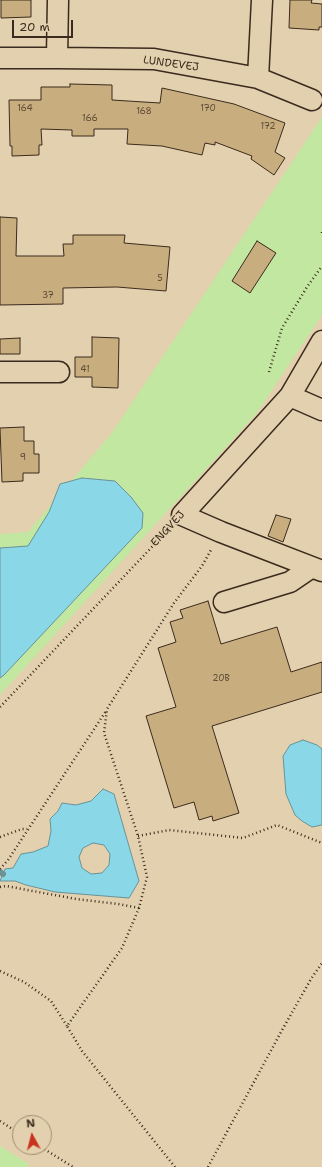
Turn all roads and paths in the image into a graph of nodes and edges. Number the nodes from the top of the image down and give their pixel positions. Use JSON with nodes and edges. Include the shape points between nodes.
{"nodes":[{"id":1,"x":58,"y":0,"type":"edge"},
{"id":2,"x":262,"y":0,"type":"edge"},
{"id":3,"x":0,"y":58,"type":"edge"},
{"id":4,"x":57,"y":58,"type":"junction"},
{"id":5,"x":258,"y":78,"type":"junction"},
{"id":6,"x":312,"y":100,"type":"dead end"},
{"id":7,"x":322,"y":266,"type":"edge"},
{"id":8,"x":322,"y":341,"type":"edge"},
{"id":9,"x":0,"y":372,"type":"edge"},
{"id":10,"x":59,"y":372,"type":"dead end"},
{"id":11,"x":269,"y":372,"type":"dead end"},
{"id":12,"x":290,"y":396,"type":"junction"},
{"id":13,"x":322,"y":410,"type":"edge"},
{"id":14,"x":182,"y":515,"type":"junction"},
{"id":15,"x":221,"y":532,"type":"junction"},
{"id":16,"x":317,"y":569,"type":"edge"},
{"id":17,"x":224,"y":602,"type":"dead end"},
{"id":18,"x":0,"y":707,"type":"edge"},
{"id":19,"x":107,"y":709,"type":"junction"},
{"id":20,"x":28,"y":829,"type":"junction"},
{"id":21,"x":138,"y":836,"type":"junction"},
{"id":22,"x":0,"y":837,"type":"edge"},
{"id":23,"x":322,"y":843,"type":"edge"},
{"id":24,"x":0,"y":869,"type":"edge"},
{"id":25,"x":0,"y":887,"type":"edge"},
{"id":26,"x":139,"y":908,"type":"junction"},
{"id":27,"x":322,"y":963,"type":"edge"},
{"id":28,"x":0,"y":972,"type":"edge"},
{"id":29,"x":67,"y":1026,"type":"junction"},
{"id":30,"x":0,"y":1121,"type":"edge"},
{"id":31,"x":12,"y":1129,"type":"edge"},
{"id":32,"x":52,"y":1154,"type":"edge"},
{"id":33,"x":73,"y":1167,"type":"edge"},
{"id":34,"x":175,"y":1167,"type":"edge"},
{"id":35,"x":208,"y":1167,"type":"edge"}],
"edges":[{"from":1,"to":4,"type":"street"},
{"from":2,"to":5,"type":"street"},
{"from":3,"to":4,"type":"street","name":"LUNDEVEJ"},
{"from":4,"to":5,"type":"street","name":"LUNDEVEJ","via":[[154,59]]},
{"from":5,"to":6,"type":"street","name":"LUNDEVEJ"},
{"from":7,"to":11,"type":"path","via":[[282,328]]},
{"from":8,"to":12,"type":"street","name":"ENGVEJ"},
{"from":9,"to":10,"type":"street"},
{"from":12,"to":13,"type":"street"},
{"from":12,"to":14,"type":"street","name":"ENGVEJ"},
{"from":14,"to":15,"type":"street"},
{"from":14,"to":18,"type":"path","name":"ENGVEJ"},
{"from":15,"to":16,"type":"street"},
{"from":15,"to":19,"type":"path","via":[[202,566],[174,603]]},
{"from":16,"to":17,"type":"street","via":[[290,582]]},
{"from":19,"to":20,"type":"path"},
{"from":19,"to":21,"type":"path","via":[[104,733]]},
{"from":20,"to":22,"type":"path"},
{"from":20,"to":24,"type":"path"},
{"from":21,"to":23,"type":"path","via":[[169,830],[243,838],[277,824]]},
{"from":21,"to":26,"type":"path","via":[[146,877]]},
{"from":25,"to":26,"type":"path"},
{"from":26,"to":29,"type":"path","via":[[122,948]]},
{"from":27,"to":35,"type":"path","via":[[277,1038]]},
{"from":28,"to":29,"type":"path","via":[[24,982],[51,1001]]},
{"from":29,"to":34,"type":"path","via":[[82,1051]]},
{"from":30,"to":31,"type":"path"},
{"from":32,"to":33,"type":"path"}]}
